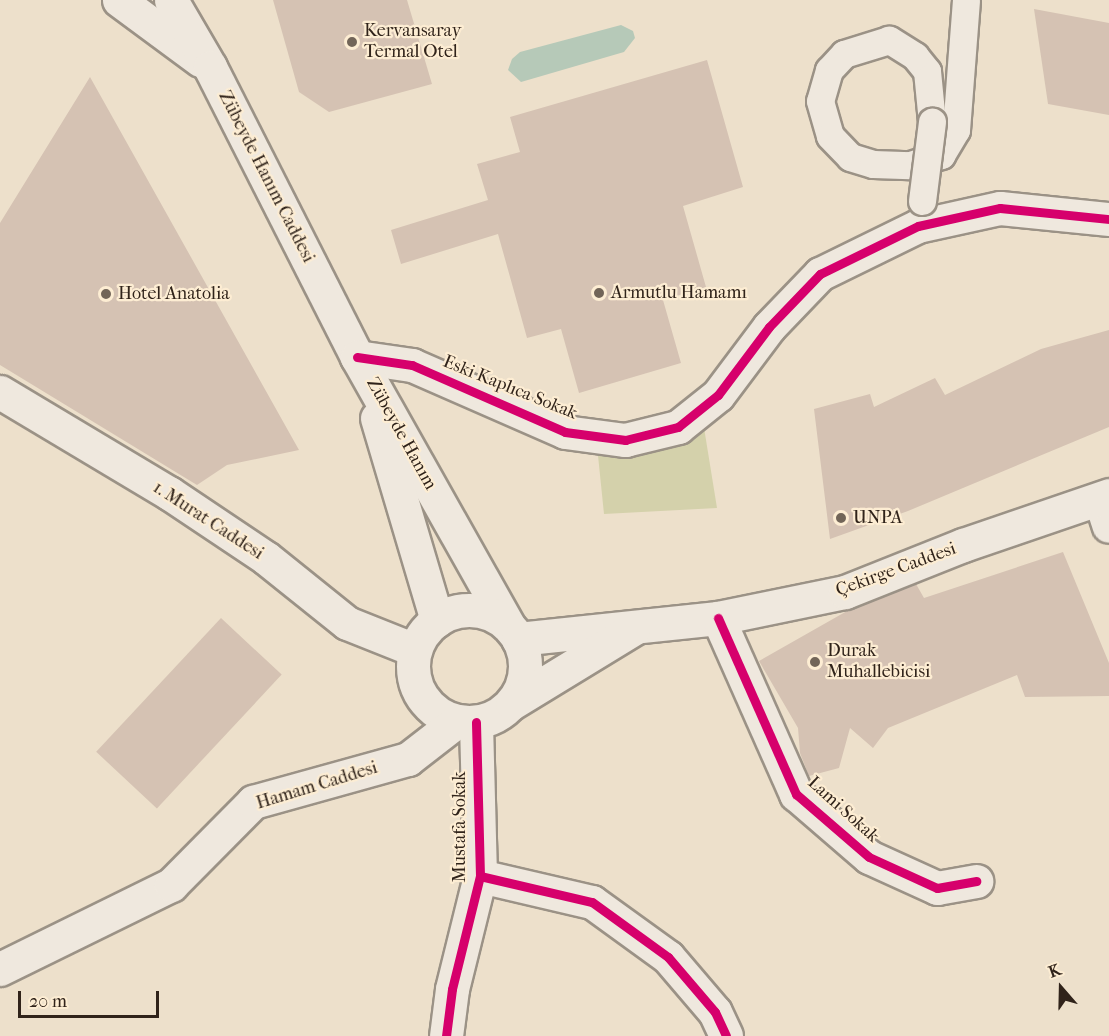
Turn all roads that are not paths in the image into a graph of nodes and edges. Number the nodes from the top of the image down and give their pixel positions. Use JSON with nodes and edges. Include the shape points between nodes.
{"nodes":[{"id":1,"x":119,"y":0,"type":"edge"},
{"id":2,"x":171,"y":0,"type":"edge"},
{"id":3,"x":966,"y":0,"type":"edge"},
{"id":4,"x":210,"y":67,"type":"junction"},
{"id":5,"x":920,"y":213,"type":"junction"},
{"id":6,"x":1109,"y":219,"type":"edge"},
{"id":7,"x":357,"y":357,"type":"junction"},
{"id":8,"x":0,"y":392,"type":"edge"},
{"id":9,"x":1106,"y":507,"type":"edge"},
{"id":10,"x":718,"y":618,"type":"junction"},
{"id":11,"x":437,"y":620,"type":"junction"},
{"id":12,"x":642,"y":624,"type":"junction"},
{"id":13,"x":513,"y":632,"type":"junction"},
{"id":14,"x":415,"y":650,"type":"junction"},
{"id":15,"x":512,"y":703,"type":"junction"},
{"id":16,"x":466,"y":722,"type":"junction"},
{"id":17,"x":480,"y":876,"type":"junction"},
{"id":18,"x":976,"y":882,"type":"dead end"},
{"id":19,"x":0,"y":969,"type":"edge"},
{"id":20,"x":446,"y":1036,"type":"edge"},
{"id":21,"x":726,"y":1036,"type":"edge"}],
"edges":[{"from":1,"to":4,"type":"main road"},
{"from":2,"to":4,"type":"main road","name":"Zübeyde Hanım Caddesi"},
{"from":3,"to":5,"type":"lane","bridge":true,"via":[[956,130],[941,155],[910,165],[873,164],[850,157],[830,136],[820,101],[829,70],[844,54],[889,40],[915,56],[927,72],[932,122]]},
{"from":4,"to":7,"type":"main road","name":"Zübeyde Hanım Caddesi"},
{"from":5,"to":6,"type":"main road","name":"Eski Kaplıca Sokak","via":[[1000,208]]},
{"from":5,"to":7,"type":"main road","name":"Eski Kaplıca Sokak","via":[[820,274],[769,327],[718,395],[678,427],[625,440],[565,432],[412,365]]},
{"from":7,"to":11,"type":"main road","name":"Zübeyde Hanım"},
{"from":7,"to":13,"type":"main road","name":"Zübeyde Hanım"},
{"from":8,"to":14,"type":"main road","name":"1. Murat Caddesi","via":[[169,493],[266,558],[347,622]]},
{"from":9,"to":10,"type":"main road","name":"Çekirge Caddesi","via":[[963,545],[845,592]]},
{"from":10,"to":12,"type":"main road","name":"Çekirge Caddesi"},
{"from":10,"to":18,"type":"main road","name":"Lami Sokak","via":[[796,794],[869,857],[936,888]]},
{"from":11,"to":13,"type":"main road","via":[[473,610],[492,614]]},
{"from":11,"to":14,"type":"main road"},
{"from":12,"to":13,"type":"main road","name":"Çekirge Caddesi"},
{"from":12,"to":15,"type":"main road","name":"Çekirge Caddesi"},
{"from":13,"to":15,"type":"main road","via":[[525,654],[525,671]]},
{"from":14,"to":16,"type":"main road","via":[[412,668],[416,686],[439,714]]},
{"from":15,"to":16,"type":"main road","via":[[489,719]]},
{"from":16,"to":17,"type":"main road","name":"Mustafa Sokak"},
{"from":16,"to":19,"type":"main road","name":"Hamam Caddesi","via":[[408,759],[253,802],[171,885]]},
{"from":17,"to":20,"type":"main road","name":"Mustafa Sokak","via":[[452,989]]},
{"from":17,"to":21,"type":"main road","via":[[592,902],[668,957],[716,1011]]}]}
